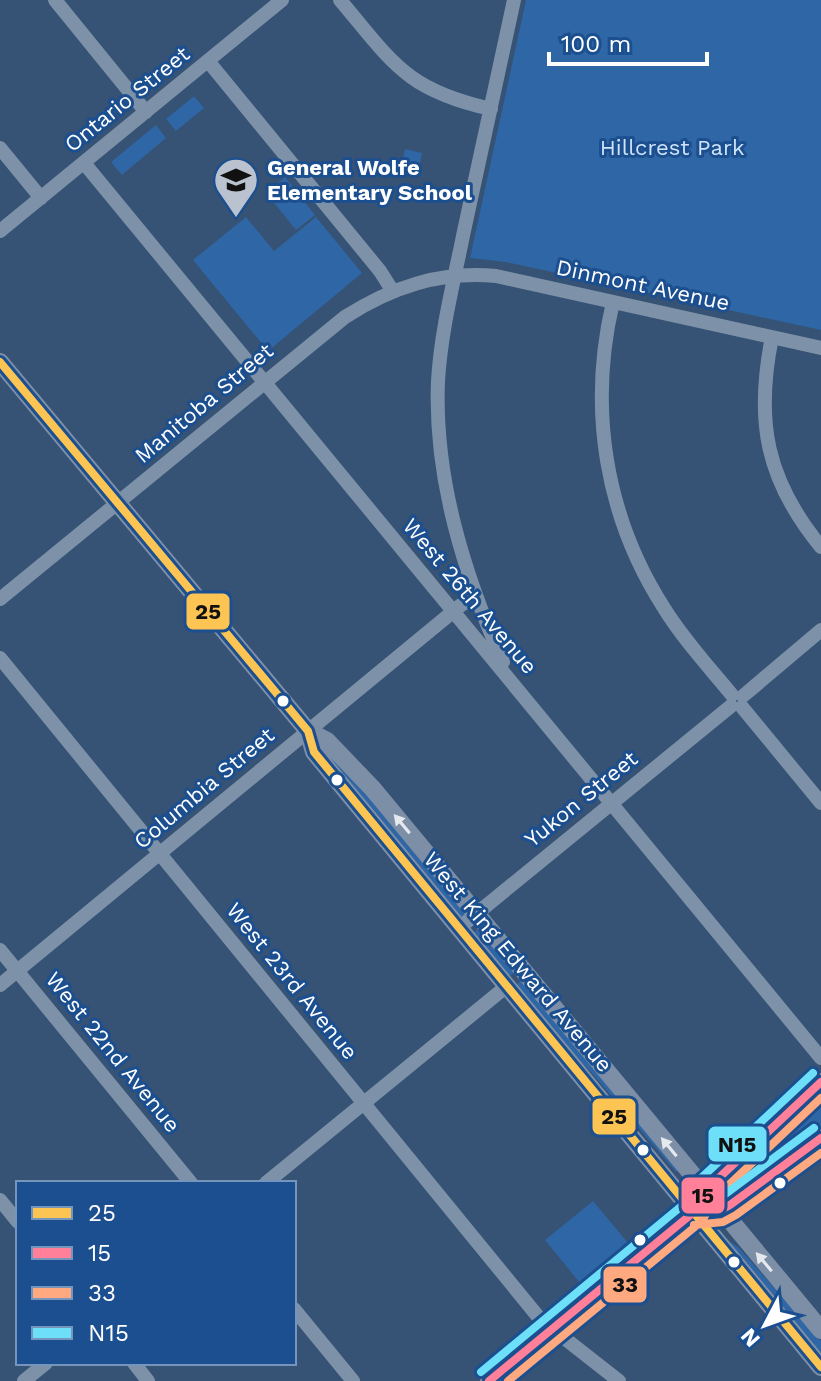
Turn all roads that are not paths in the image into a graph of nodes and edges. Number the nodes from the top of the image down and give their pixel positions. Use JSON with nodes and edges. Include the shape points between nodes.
{"nodes":[{"id":1,"x":55,"y":0,"type":"edge"},
{"id":2,"x":282,"y":0,"type":"edge"},
{"id":3,"x":340,"y":0,"type":"edge"},
{"id":4,"x":514,"y":0,"type":"edge"},
{"id":5,"x":208,"y":61,"type":"junction"},
{"id":6,"x":491,"y":109,"type":"junction"},
{"id":7,"x":146,"y":112,"type":"junction"},
{"id":8,"x":0,"y":148,"type":"edge"},
{"id":9,"x":84,"y":163,"type":"junction"},
{"id":10,"x":41,"y":198,"type":"junction"},
{"id":11,"x":0,"y":231,"type":"edge"},
{"id":12,"x":454,"y":276,"type":"junction"},
{"id":13,"x":392,"y":290,"type":"junction"},
{"id":14,"x":613,"y":302,"type":"junction"},
{"id":15,"x":772,"y":337,"type":"junction"},
{"id":16,"x":821,"y":348,"type":"edge"},
{"id":17,"x":0,"y":362,"type":"edge"},
{"id":18,"x":265,"y":380,"type":"junction"},
{"id":19,"x":117,"y":503,"type":"junction"},
{"id":20,"x":821,"y":547,"type":"edge"},
{"id":21,"x":476,"y":598,"type":"junction"},
{"id":22,"x":0,"y":599,"type":"edge"},
{"id":23,"x":454,"y":611,"type":"junction"},
{"id":24,"x":821,"y":630,"type":"edge"},
{"id":25,"x":0,"y":658,"type":"edge"},
{"id":26,"x":509,"y":677,"type":"junction"},
{"id":27,"x":737,"y":701,"type":"junction"},
{"id":28,"x":308,"y":731,"type":"junction"},
{"id":29,"x":611,"y":802,"type":"junction"},
{"id":30,"x":821,"y":803,"type":"edge"},
{"id":31,"x":160,"y":853,"type":"junction"},
{"id":32,"x":475,"y":914,"type":"junction"},
{"id":33,"x":459,"y":928,"type":"junction"},
{"id":34,"x":0,"y":950,"type":"edge"},
{"id":35,"x":17,"y":971,"type":"junction"},
{"id":36,"x":0,"y":985,"type":"edge"},
{"id":37,"x":507,"y":986,"type":"junction"},
{"id":38,"x":821,"y":1058,"type":"edge"},
{"id":39,"x":821,"y":1082,"type":"edge"},
{"id":40,"x":364,"y":1102,"type":"junction"},
{"id":41,"x":821,"y":1138,"type":"edge"},
{"id":42,"x":189,"y":1181,"type":"edge"},
{"id":43,"x":268,"y":1181,"type":"edge"},
{"id":44,"x":705,"y":1191,"type":"junction"},
{"id":45,"x":0,"y":1200,"type":"edge"},
{"id":46,"x":721,"y":1210,"type":"junction"},
{"id":47,"x":694,"y":1212,"type":"junction"},
{"id":48,"x":16,"y":1220,"type":"edge"},
{"id":49,"x":296,"y":1311,"type":"edge"},
{"id":50,"x":553,"y":1328,"type":"junction"},
{"id":51,"x":821,"y":1330,"type":"edge"},
{"id":52,"x":44,"y":1365,"type":"edge"},
{"id":53,"x":136,"y":1365,"type":"edge"},
{"id":54,"x":821,"y":1367,"type":"edge"},
{"id":55,"x":24,"y":1381,"type":"edge"},
{"id":56,"x":148,"y":1381,"type":"edge"},
{"id":57,"x":353,"y":1381,"type":"edge"},
{"id":58,"x":489,"y":1381,"type":"edge"},
{"id":59,"x":619,"y":1381,"type":"edge"}],
"edges":[{"from":1,"to":7,"type":"street"},
{"from":2,"to":5,"type":"street","name":"Ontario Street"},
{"from":3,"to":6,"type":"street","via":[[413,80],[444,96]]},
{"from":4,"to":6,"type":"street"},
{"from":5,"to":7,"type":"street","name":"Ontario Street"},
{"from":5,"to":13,"type":"street"},
{"from":6,"to":12,"type":"street"},
{"from":7,"to":9,"type":"street","name":"Ontario Street"},
{"from":8,"to":10,"type":"street"},
{"from":9,"to":10,"type":"street","name":"Ontario Street"},
{"from":9,"to":18,"type":"street","name":"West 26th Avenue"},
{"from":10,"to":11,"type":"street","name":"Ontario Street"},
{"from":12,"to":13,"type":"street","name":"Manitoba Street"},
{"from":12,"to":14,"type":"street","name":"Dinmont Avenue","via":[[496,276]]},
{"from":12,"to":21,"type":"street","via":[[439,369],[441,448],[454,522]]},
{"from":13,"to":18,"type":"street","name":"Manitoba Street","via":[[345,317]]},
{"from":14,"to":15,"type":"street","name":"Dinmont Avenue"},
{"from":14,"to":27,"type":"street","via":[[601,380],[604,454],[626,535],[683,636]]},
{"from":15,"to":16,"type":"street","name":"Dinmont Avenue"},
{"from":15,"to":20,"type":"street","via":[[763,403],[770,452],[787,497]]},
{"from":17,"to":19,"type":"main road","name":"West King Edward Avenue"},
{"from":18,"to":19,"type":"street","name":"Manitoba Street"},
{"from":18,"to":23,"type":"street","name":"West 26th Avenue"},
{"from":19,"to":22,"type":"street","name":"Manitoba Street"},
{"from":19,"to":28,"type":"main road","name":"West King Edward Avenue"},
{"from":21,"to":23,"type":"street","name":"Columbia Street"},
{"from":21,"to":26,"type":"street"},
{"from":23,"to":26,"type":"street","name":"West 26th Avenue"},
{"from":23,"to":28,"type":"street","name":"Columbia Street"},
{"from":24,"to":27,"type":"street","name":"Yukon Street"},
{"from":25,"to":31,"type":"street","name":"West 23rd Avenue"},
{"from":26,"to":29,"type":"street","name":"West 26th Avenue"},
{"from":27,"to":29,"type":"street","name":"Yukon Street"},
{"from":27,"to":30,"type":"street"},
{"from":28,"to":31,"type":"street","name":"Columbia Street"},
{"from":32,"to":28,"type":"main road","name":"West King Edward Avenue","one_way":true,"via":[[373,789],[327,741]]},
{"from":28,"to":33,"type":"main road","name":"West King Edward Avenue","via":[[314,752]]},
{"from":29,"to":32,"type":"street","name":"Yukon Street"},
{"from":29,"to":38,"type":"street","name":"West 26th Avenue"},
{"from":31,"to":35,"type":"street","name":"Columbia Street"},
{"from":31,"to":40,"type":"street","name":"West 23rd Avenue"},
{"from":32,"to":33,"type":"street","name":"Yukon Street"},
{"from":44,"to":32,"type":"main road","name":"West King Edward Avenue","one_way":true},
{"from":33,"to":37,"type":"main road","name":"West King Edward Avenue"},
{"from":34,"to":35,"type":"street","name":"West 22nd Avenue"},
{"from":35,"to":36,"type":"street","name":"Columbia Street"},
{"from":35,"to":42,"type":"street","name":"West 22nd Avenue"},
{"from":37,"to":40,"type":"street"},
{"from":37,"to":47,"type":"main road","name":"West King Edward Avenue"},
{"from":39,"to":44,"type":"main road"},
{"from":40,"to":43,"type":"street"},
{"from":40,"to":50,"type":"street","name":"West 23rd Avenue","via":[[540,1319]]},
{"from":41,"to":46,"type":"main road"},
{"from":44,"to":46,"type":"main road","name":"West King Edward Avenue"},
{"from":44,"to":47,"type":"main road"},
{"from":45,"to":48,"type":"street"},
{"from":46,"to":47,"type":"main road"},
{"from":51,"to":46,"type":"main road","name":"West King Edward Avenue","one_way":true},
{"from":47,"to":50,"type":"main road"},
{"from":47,"to":54,"type":"main road","name":"West King Edward Avenue"},
{"from":49,"to":57,"type":"street"},
{"from":50,"to":58,"type":"main road"},
{"from":50,"to":59,"type":"street","name":"West 23rd Avenue"},
{"from":52,"to":55,"type":"street"},
{"from":53,"to":56,"type":"street"}]}
